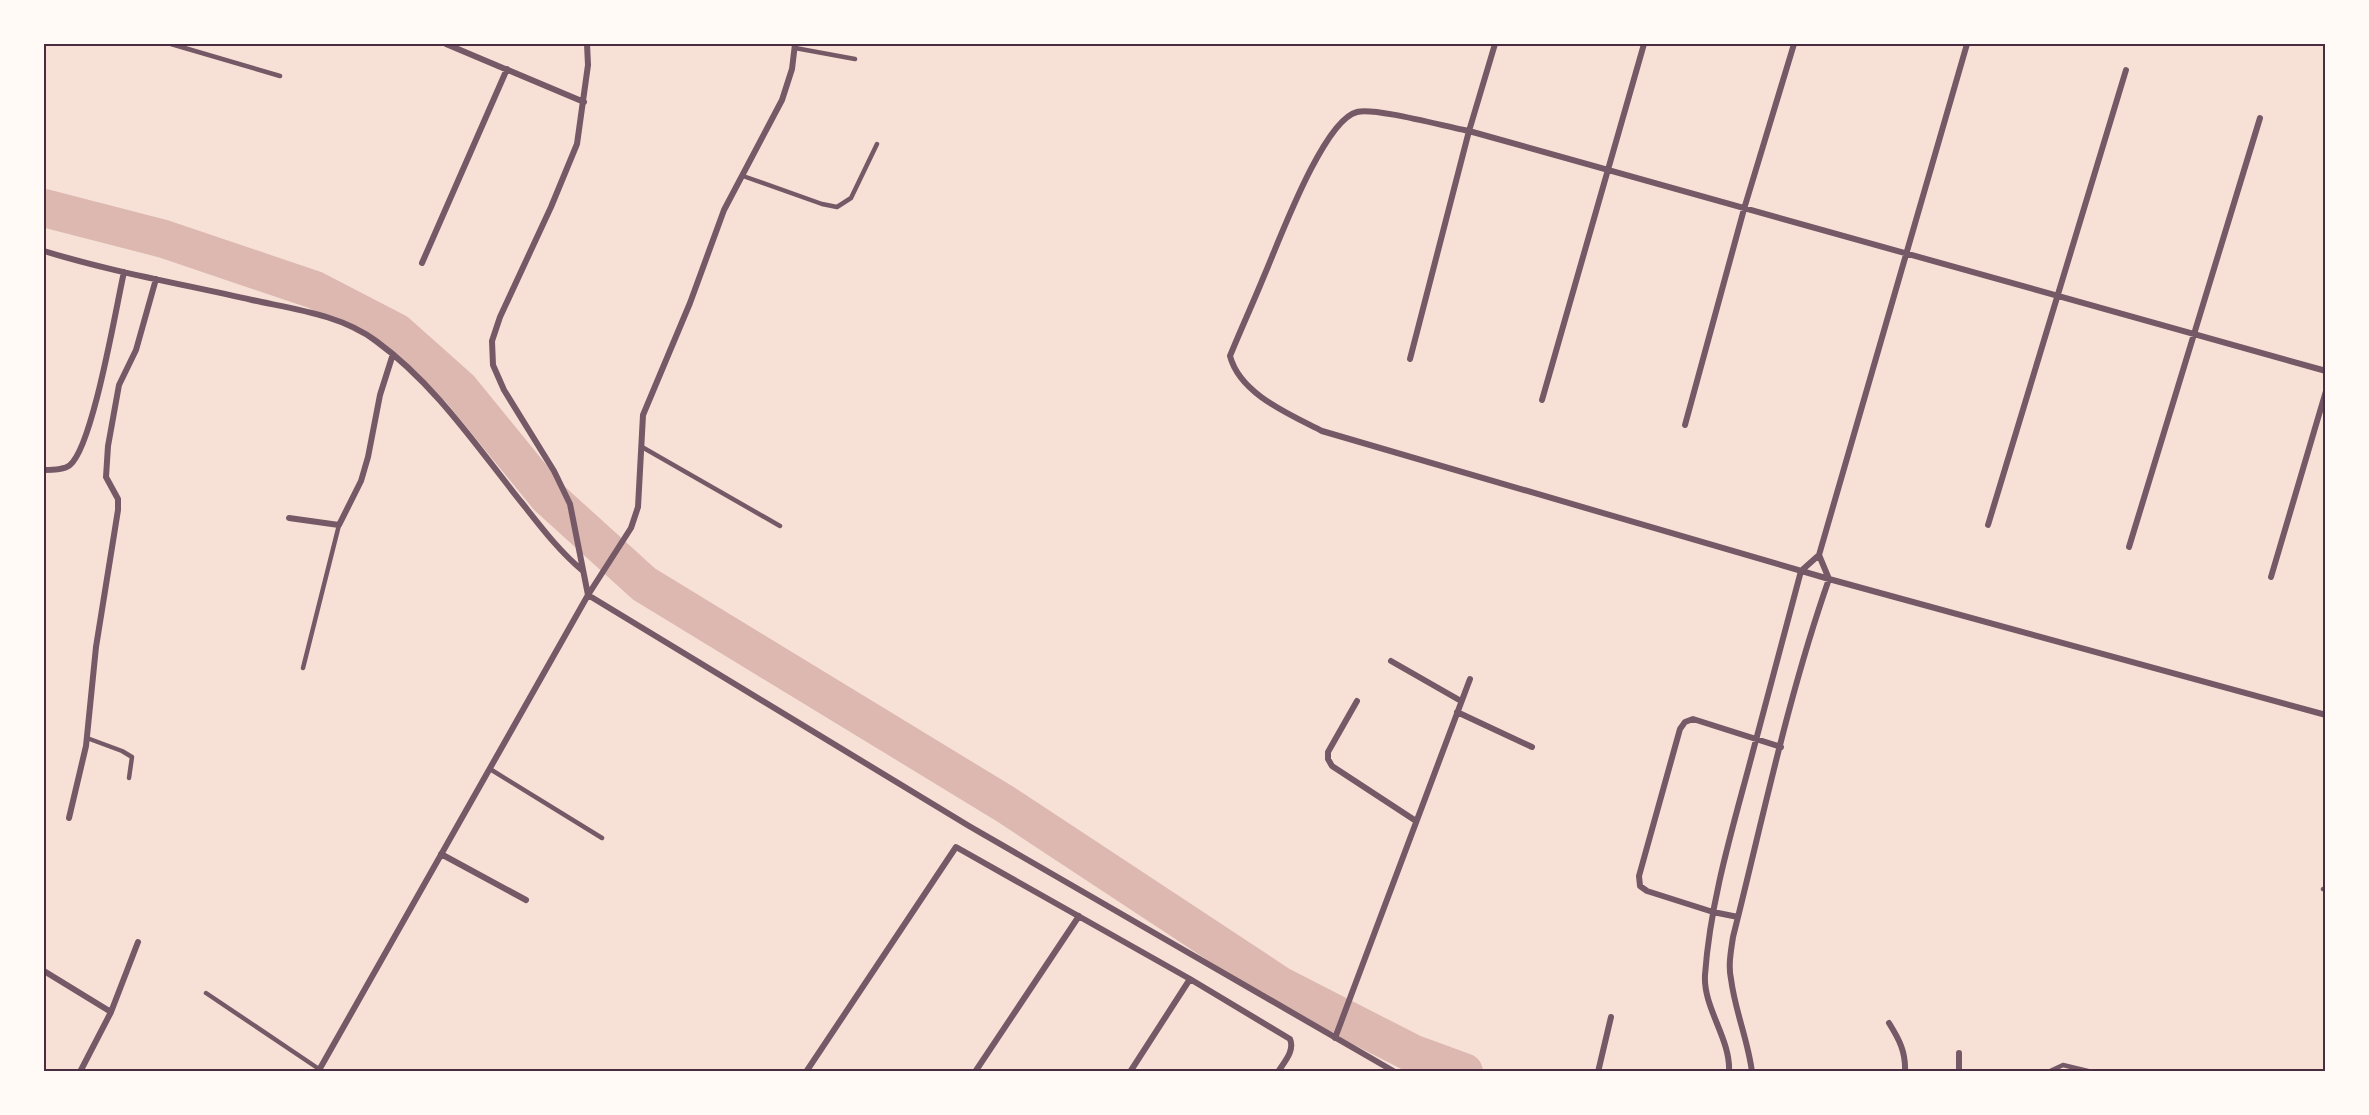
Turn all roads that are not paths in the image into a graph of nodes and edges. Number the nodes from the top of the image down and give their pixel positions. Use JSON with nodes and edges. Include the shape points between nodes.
{"nodes":[{"id":1,"x":171,"y":44,"type":"edge"},
{"id":2,"x":446,"y":44,"type":"edge"},
{"id":3,"x":587,"y":44,"type":"edge"},
{"id":4,"x":1495,"y":44,"type":"edge"},
{"id":5,"x":1644,"y":44,"type":"edge"},
{"id":6,"x":1794,"y":44,"type":"edge"},
{"id":7,"x":1967,"y":44,"type":"edge"},
{"id":8,"x":795,"y":46,"type":"edge"},
{"id":9,"x":855,"y":59,"type":"dead end"},
{"id":10,"x":507,"y":69,"type":"junction"},
{"id":11,"x":2126,"y":70,"type":"dead end"},
{"id":12,"x":280,"y":76,"type":"dead end"},
{"id":13,"x":584,"y":102,"type":"junction"},
{"id":14,"x":2260,"y":118,"type":"dead end"},
{"id":15,"x":1469,"y":131,"type":"junction"},
{"id":16,"x":877,"y":144,"type":"dead end"},
{"id":17,"x":1608,"y":170,"type":"junction"},
{"id":18,"x":743,"y":176,"type":"junction"},
{"id":19,"x":1744,"y":209,"type":"junction"},
{"id":20,"x":44,"y":251,"type":"edge"},
{"id":21,"x":1905,"y":255,"type":"junction"},
{"id":22,"x":422,"y":263,"type":"dead end"},
{"id":23,"x":124,"y":272,"type":"junction"},
{"id":24,"x":156,"y":279,"type":"junction"},
{"id":25,"x":2056,"y":297,"type":"junction"},
{"id":26,"x":2195,"y":335,"type":"junction"},
{"id":27,"x":393,"y":354,"type":"junction"},
{"id":28,"x":1410,"y":359,"type":"dead end"},
{"id":29,"x":2325,"y":371,"type":"edge"},
{"id":30,"x":2325,"y":391,"type":"edge"},
{"id":31,"x":1542,"y":400,"type":"dead end"},
{"id":32,"x":1685,"y":425,"type":"dead end"},
{"id":33,"x":642,"y":447,"type":"junction"},
{"id":34,"x":44,"y":470,"type":"edge"},
{"id":35,"x":289,"y":518,"type":"dead end"},
{"id":36,"x":339,"y":525,"type":"junction"},
{"id":37,"x":1988,"y":525,"type":"dead end"},
{"id":38,"x":780,"y":526,"type":"dead end"},
{"id":39,"x":2129,"y":547,"type":"dead end"},
{"id":40,"x":1819,"y":555,"type":"junction"},
{"id":41,"x":584,"y":571,"type":"junction"},
{"id":42,"x":1801,"y":571,"type":"junction"},
{"id":43,"x":2271,"y":577,"type":"dead end"},
{"id":44,"x":1829,"y":579,"type":"junction"},
{"id":45,"x":588,"y":595,"type":"junction"},
{"id":46,"x":1391,"y":661,"type":"dead end"},
{"id":47,"x":303,"y":668,"type":"dead end"},
{"id":48,"x":1470,"y":679,"type":"dead end"},
{"id":49,"x":1357,"y":701,"type":"dead end"},
{"id":50,"x":1461,"y":701,"type":"junction"},
{"id":51,"x":1457,"y":712,"type":"junction"},
{"id":52,"x":2325,"y":715,"type":"edge"},
{"id":53,"x":87,"y":738,"type":"junction"},
{"id":54,"x":1756,"y":740,"type":"junction"},
{"id":55,"x":1532,"y":747,"type":"dead end"},
{"id":56,"x":1780,"y":747,"type":"junction"},
{"id":57,"x":490,"y":769,"type":"junction"},
{"id":58,"x":129,"y":778,"type":"dead end"},
{"id":59,"x":69,"y":818,"type":"dead end"},
{"id":60,"x":1416,"y":821,"type":"junction"},
{"id":61,"x":602,"y":837,"type":"dead end"},
{"id":62,"x":441,"y":854,"type":"junction"},
{"id":63,"x":526,"y":900,"type":"dead end"},
{"id":64,"x":1713,"y":912,"type":"junction"},
{"id":65,"x":1079,"y":916,"type":"junction"},
{"id":66,"x":1738,"y":917,"type":"junction"},
{"id":67,"x":138,"y":942,"type":"dead end"},
{"id":68,"x":44,"y":971,"type":"edge"},
{"id":69,"x":1190,"y":979,"type":"junction"},
{"id":70,"x":206,"y":993,"type":"dead end"},
{"id":71,"x":111,"y":1012,"type":"junction"},
{"id":72,"x":1611,"y":1017,"type":"dead end"},
{"id":73,"x":1889,"y":1023,"type":"dead end"},
{"id":74,"x":1335,"y":1038,"type":"junction"},
{"id":75,"x":1959,"y":1053,"type":"dead end"},
{"id":76,"x":318,"y":1070,"type":"edge"},
{"id":77,"x":80,"y":1071,"type":"edge"},
{"id":78,"x":806,"y":1071,"type":"edge"},
{"id":79,"x":975,"y":1071,"type":"edge"},
{"id":80,"x":1130,"y":1071,"type":"edge"},
{"id":81,"x":1278,"y":1071,"type":"edge"},
{"id":82,"x":1395,"y":1071,"type":"edge"},
{"id":83,"x":1598,"y":1071,"type":"edge"},
{"id":84,"x":1729,"y":1071,"type":"edge"},
{"id":85,"x":1752,"y":1071,"type":"edge"},
{"id":86,"x":1905,"y":1071,"type":"edge"},
{"id":87,"x":1959,"y":1071,"type":"edge"},
{"id":88,"x":2048,"y":1071,"type":"edge"},
{"id":89,"x":2091,"y":1071,"type":"edge"}],
"edges":[{"from":1,"to":12,"type":"lane"},
{"from":2,"to":10,"type":"street"},
{"from":3,"to":13,"type":"street"},
{"from":4,"to":15,"type":"street"},
{"from":5,"to":17,"type":"street"},
{"from":6,"to":19,"type":"street"},
{"from":7,"to":21,"type":"street"},
{"from":8,"to":9,"type":"lane"},
{"from":8,"to":18,"type":"street","via":[[782,100]]},
{"from":10,"to":13,"type":"street"},
{"from":10,"to":22,"type":"street"},
{"from":11,"to":25,"type":"street"},
{"from":13,"to":41,"type":"street","via":[[577,144],[492,341],[493,366],[504,390],[570,504]]},
{"from":14,"to":26,"type":"street"},
{"from":15,"to":17,"type":"street"},
{"from":15,"to":28,"type":"street"},
{"from":15,"to":42,"type":"street","via":[[1391,115],[1358,111],[1347,116],[1326,142],[1294,203],[1243,322],[1230,356],[1240,379],[1259,395],[1322,430]]},
{"from":16,"to":18,"type":"lane","via":[[851,198],[837,207]]},
{"from":17,"to":19,"type":"street"},
{"from":17,"to":31,"type":"street"},
{"from":18,"to":33,"type":"street","via":[[724,210],[643,415]]},
{"from":19,"to":21,"type":"street"},
{"from":19,"to":32,"type":"street"},
{"from":20,"to":23,"type":"street"},
{"from":21,"to":25,"type":"street"},
{"from":21,"to":40,"type":"street"},
{"from":23,"to":24,"type":"street"},
{"from":23,"to":34,"type":"street","via":[[104,372],[79,453],[70,465]]},
{"from":24,"to":27,"type":"street","via":[[283,306],[353,326]]},
{"from":24,"to":53,"type":"street","via":[[136,350],[119,385],[108,446],[106,477],[118,499],[118,510],[96,647]]},
{"from":25,"to":26,"type":"street"},
{"from":25,"to":37,"type":"street"},
{"from":26,"to":29,"type":"street"},
{"from":26,"to":39,"type":"street"},
{"from":27,"to":36,"type":"street","via":[[361,482]]},
{"from":27,"to":41,"type":"street","via":[[471,438],[564,554]]},
{"from":30,"to":43,"type":"street"},
{"from":33,"to":38,"type":"lane"},
{"from":33,"to":45,"type":"street","via":[[639,507],[620,547]]},
{"from":35,"to":36,"type":"street"},
{"from":36,"to":47,"type":"lane"},
{"from":40,"to":42,"type":"street"},
{"from":40,"to":44,"type":"street"},
{"from":41,"to":45,"type":"street"},
{"from":42,"to":44,"type":"street"},
{"from":42,"to":54,"type":"street"},
{"from":44,"to":52,"type":"street"},
{"from":44,"to":56,"type":"street"},
{"from":45,"to":57,"type":"street"},
{"from":45,"to":74,"type":"street","via":[[969,826]]},
{"from":46,"to":50,"type":"street"},
{"from":48,"to":50,"type":"street"},
{"from":49,"to":60,"type":"street","via":[[1328,752],[1328,759],[1332,766]]},
{"from":50,"to":51,"type":"street"},
{"from":51,"to":55,"type":"street"},
{"from":51,"to":60,"type":"street"},
{"from":53,"to":58,"type":"lane","via":[[132,757]]},
{"from":53,"to":59,"type":"street"},
{"from":54,"to":56,"type":"street"},
{"from":54,"to":64,"type":"street"},
{"from":54,"to":64,"type":"street","via":[[1693,718],[1685,722],[1640,876],[1640,886],[1647,891]]},
{"from":56,"to":66,"type":"street"},
{"from":57,"to":61,"type":"lane"},
{"from":57,"to":62,"type":"street"},
{"from":60,"to":74,"type":"street"},
{"from":62,"to":63,"type":"street"},
{"from":62,"to":76,"type":"street"},
{"from":64,"to":66,"type":"street"},
{"from":64,"to":84,"type":"street","via":[[1705,979]]},
{"from":65,"to":69,"type":"street"},
{"from":65,"to":78,"type":"street","via":[[956,847]]},
{"from":65,"to":79,"type":"street"},
{"from":66,"to":85,"type":"street","via":[[1730,978]]},
{"from":67,"to":71,"type":"street"},
{"from":68,"to":71,"type":"street"},
{"from":69,"to":80,"type":"street"},
{"from":69,"to":81,"type":"street","via":[[1290,1039],[1290,1054]]},
{"from":70,"to":76,"type":"lane"},
{"from":71,"to":77,"type":"street"},
{"from":72,"to":83,"type":"street"},
{"from":73,"to":86,"type":"street","via":[[1900,1041]]},
{"from":74,"to":82,"type":"street"},
{"from":75,"to":87,"type":"street"},
{"from":88,"to":89,"type":"lane","via":[[2063,1065]]}]}
